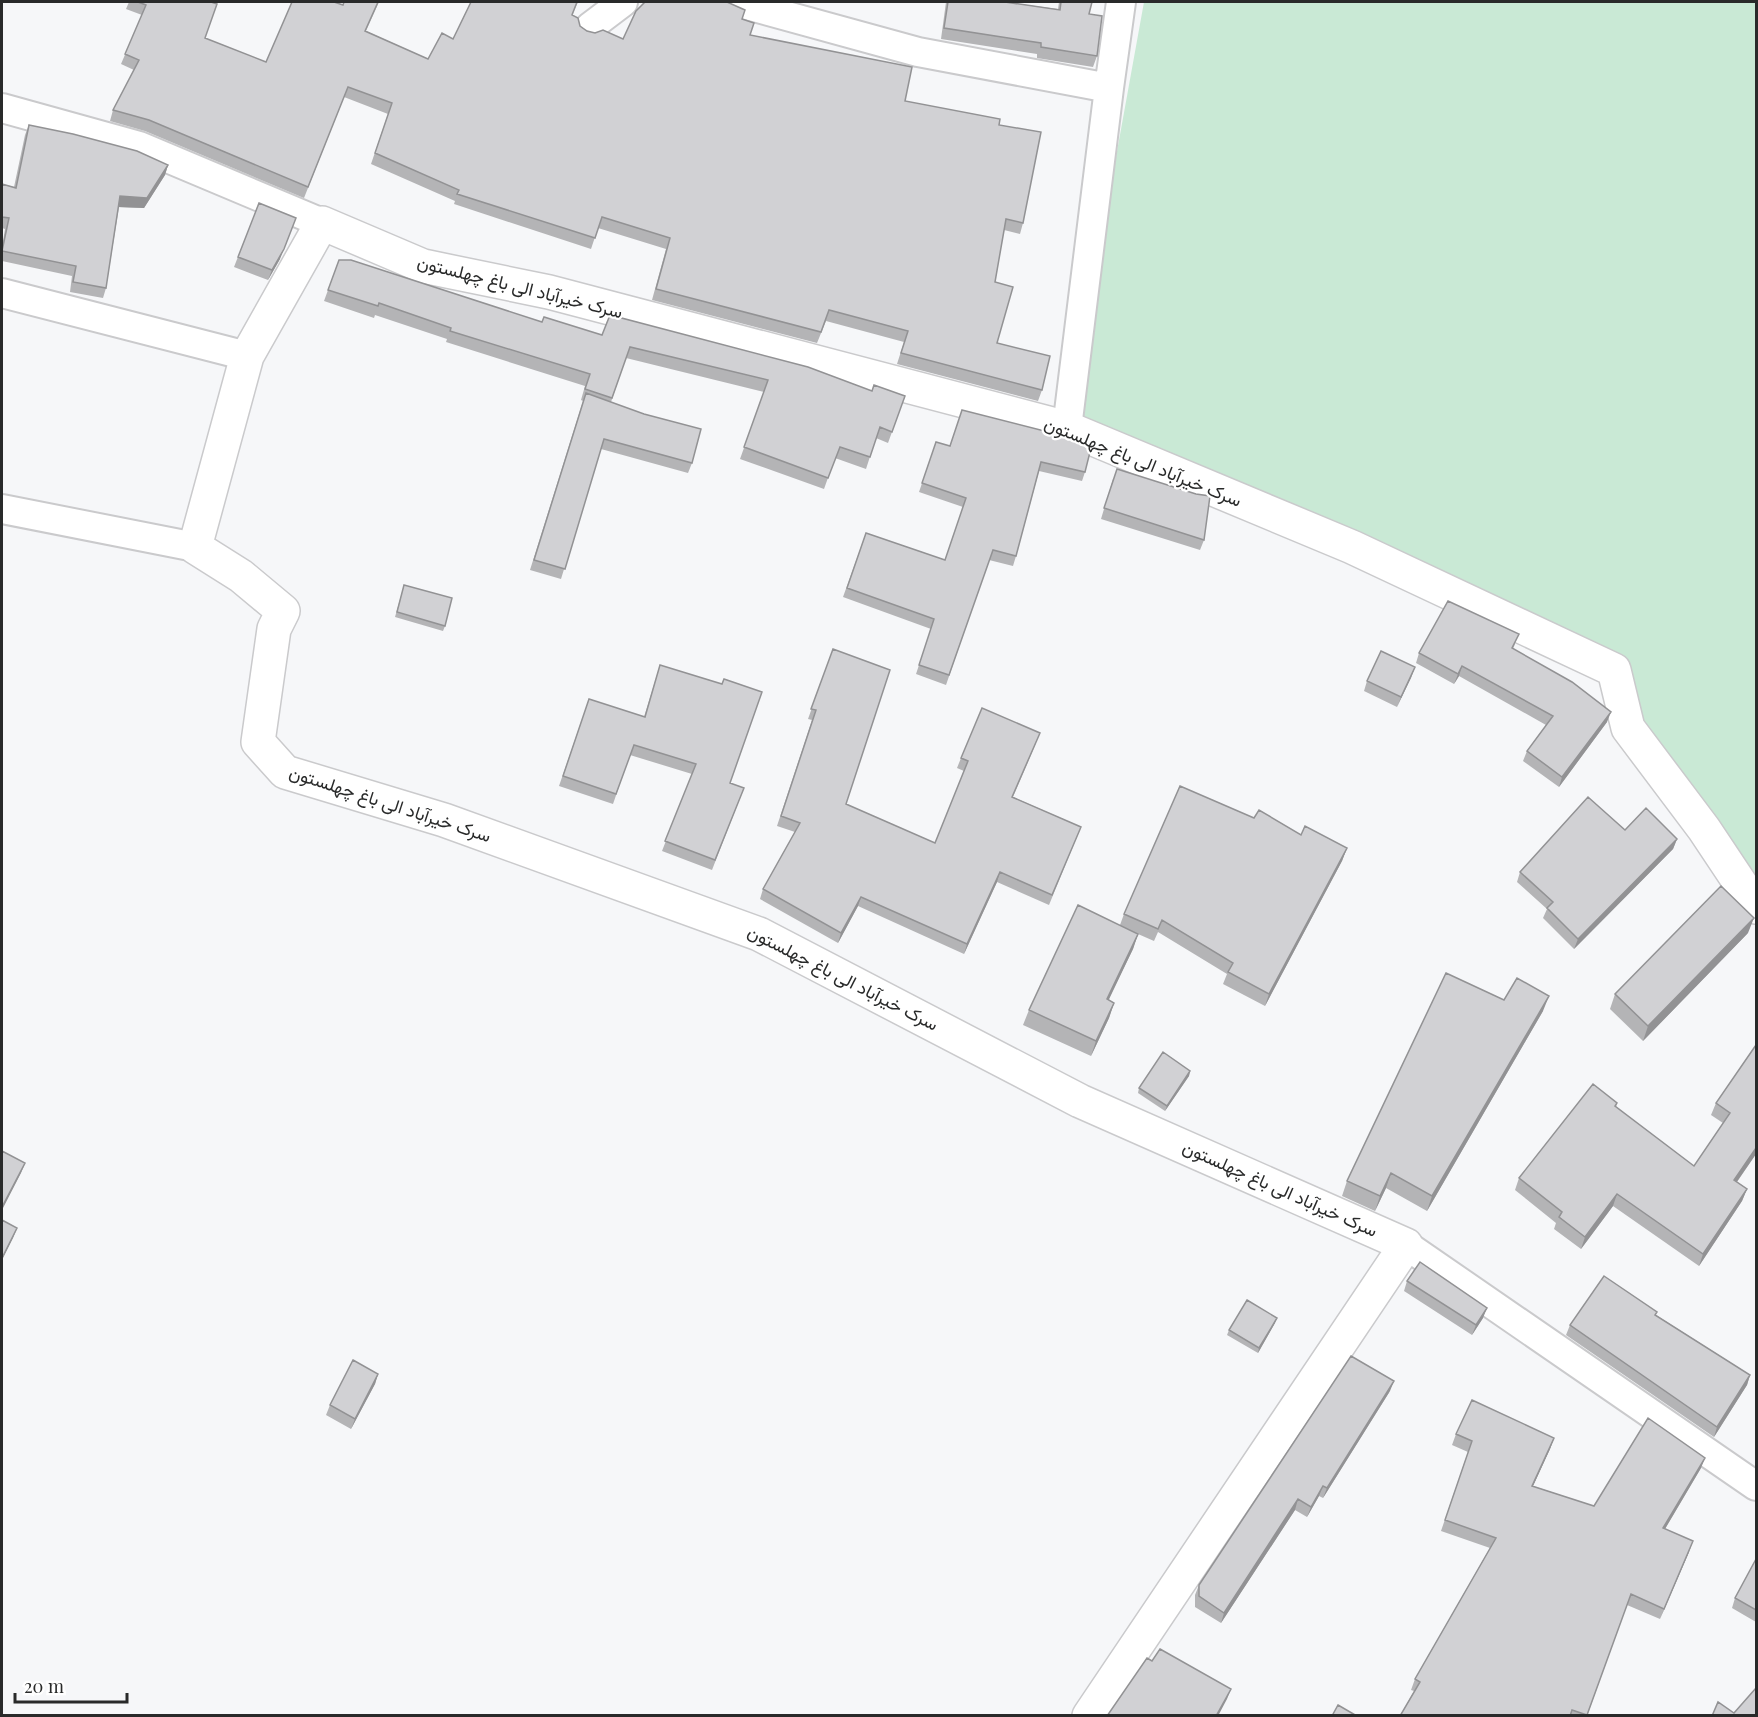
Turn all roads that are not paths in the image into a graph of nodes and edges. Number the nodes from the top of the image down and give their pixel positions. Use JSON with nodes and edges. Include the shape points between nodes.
{"nodes":[{"id":1,"x":623,"y":2,"type":"edge"},
{"id":2,"x":736,"y":2,"type":"edge"},
{"id":3,"x":1121,"y":2,"type":"edge"},
{"id":4,"x":590,"y":27,"type":"dead end"},
{"id":5,"x":1109,"y":88,"type":"junction"},
{"id":6,"x":2,"y":108,"type":"edge"},
{"id":7,"x":322,"y":222,"type":"junction"},
{"id":8,"x":2,"y":293,"type":"edge"},
{"id":9,"x":247,"y":356,"type":"junction"},
{"id":10,"x":1067,"y":428,"type":"junction"},
{"id":11,"x":2,"y":509,"type":"edge"},
{"id":12,"x":195,"y":547,"type":"junction"},
{"id":13,"x":1756,"y":907,"type":"edge"},
{"id":14,"x":1406,"y":1245,"type":"junction"},
{"id":15,"x":1756,"y":1486,"type":"edge"},
{"id":16,"x":1089,"y":1716,"type":"edge"}],
"edges":[{"from":1,"to":4,"type":"street"},
{"from":2,"to":5,"type":"street","via":[[918,51]]},
{"from":3,"to":5,"type":"street"},
{"from":5,"to":10,"type":"street"},
{"from":6,"to":7,"type":"street","via":[[139,146]]},
{"from":7,"to":9,"type":"street"},
{"from":7,"to":10,"type":"street","name":"سرک خیرآباد الی باغ چهلستون","via":[[423,266],[549,292]]},
{"from":8,"to":9,"type":"street"},
{"from":9,"to":12,"type":"street"},
{"from":10,"to":13,"type":"street","name":"سرک خیرآباد الی باغ چهلستون","via":[[1352,547],[1614,670],[1628,728],[1704,829]]},
{"from":11,"to":12,"type":"street"},
{"from":12,"to":14,"type":"street","name":"سرک خیرآباد الی باغ چهلستون","via":[[241,576],[283,611],[274,629],[258,742],[285,772],[444,820],[759,934],[1080,1101]]},
{"from":14,"to":15,"type":"street"},
{"from":14,"to":16,"type":"street"}]}
